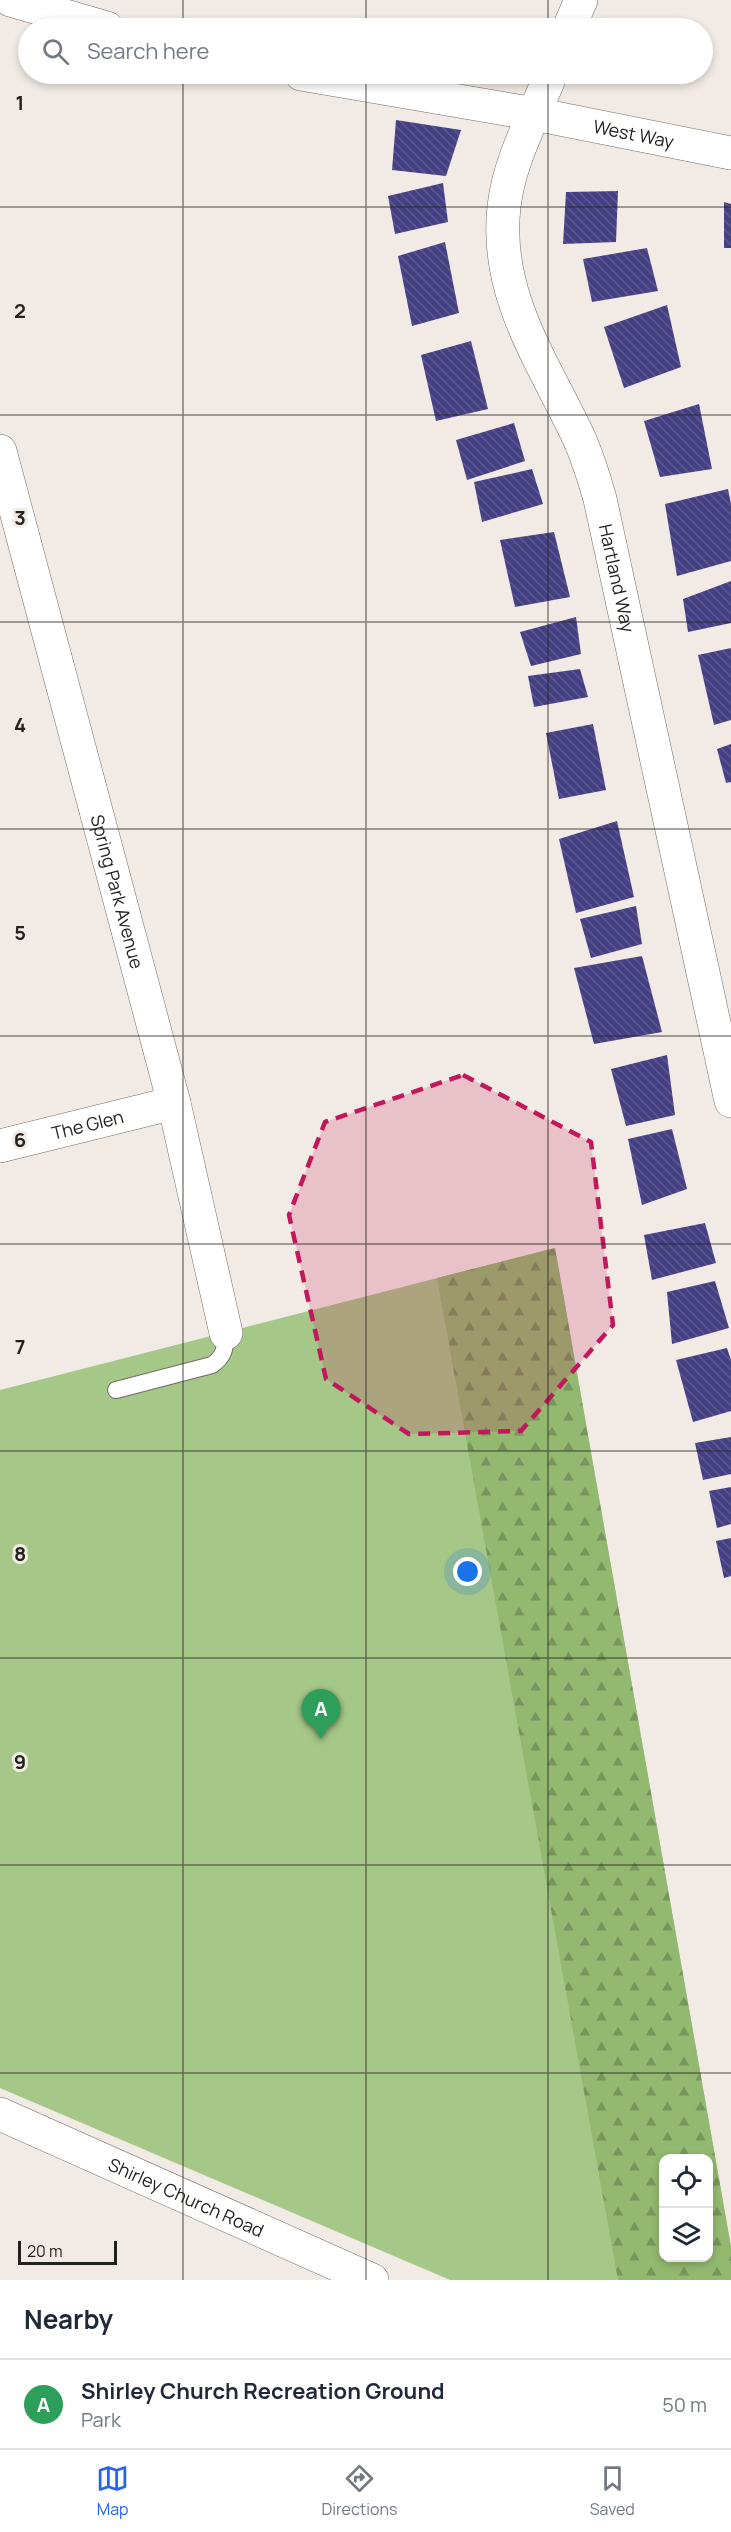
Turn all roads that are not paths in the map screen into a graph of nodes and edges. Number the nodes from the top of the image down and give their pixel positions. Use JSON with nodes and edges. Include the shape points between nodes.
{"nodes":[{"id":1,"x":10,"y":0,"type":"edge"},
{"id":2,"x":581,"y":0,"type":"edge"},
{"id":3,"x":72,"y":18,"type":"edge"},
{"id":4,"x":573,"y":18,"type":"edge"},
{"id":5,"x":359,"y":84,"type":"edge"},
{"id":6,"x":547,"y":84,"type":"edge"},
{"id":7,"x":534,"y":114,"type":"junction"},
{"id":8,"x":731,"y":153,"type":"edge"},
{"id":9,"x":0,"y":452,"type":"edge"},
{"id":10,"x":731,"y":1101,"type":"edge"},
{"id":11,"x":174,"y":1102,"type":"junction"},
{"id":12,"x":0,"y":1146,"type":"edge"},
{"id":13,"x":226,"y":1333,"type":"joint"},
{"id":14,"x":116,"y":1390,"type":"dead end"},
{"id":15,"x":0,"y":2114,"type":"edge"},
{"id":16,"x":372,"y":2280,"type":"edge"}],
"edges":[{"from":1,"to":3,"type":"street"},
{"from":2,"to":4,"type":"street"},
{"from":5,"to":7,"type":"street","name":"West Way"},
{"from":6,"to":7,"type":"street","name":"Hartland Way"},
{"from":7,"to":8,"type":"street","name":"West Way"},
{"from":7,"to":10,"type":"street","name":"Hartland Way","via":[[519,148],[504,207],[510,291],[587,456],[600,499]]},
{"from":9,"to":11,"type":"street","name":"Spring Park Avenue"},
{"from":11,"to":12,"type":"street","name":"The Glen"},
{"from":11,"to":13,"type":"street","name":"Spring Park Avenue"},
{"from":13,"to":14,"type":"lane","via":[[221,1358],[212,1365]]},
{"from":15,"to":16,"type":"street","name":"Shirley Church Road"}]}
